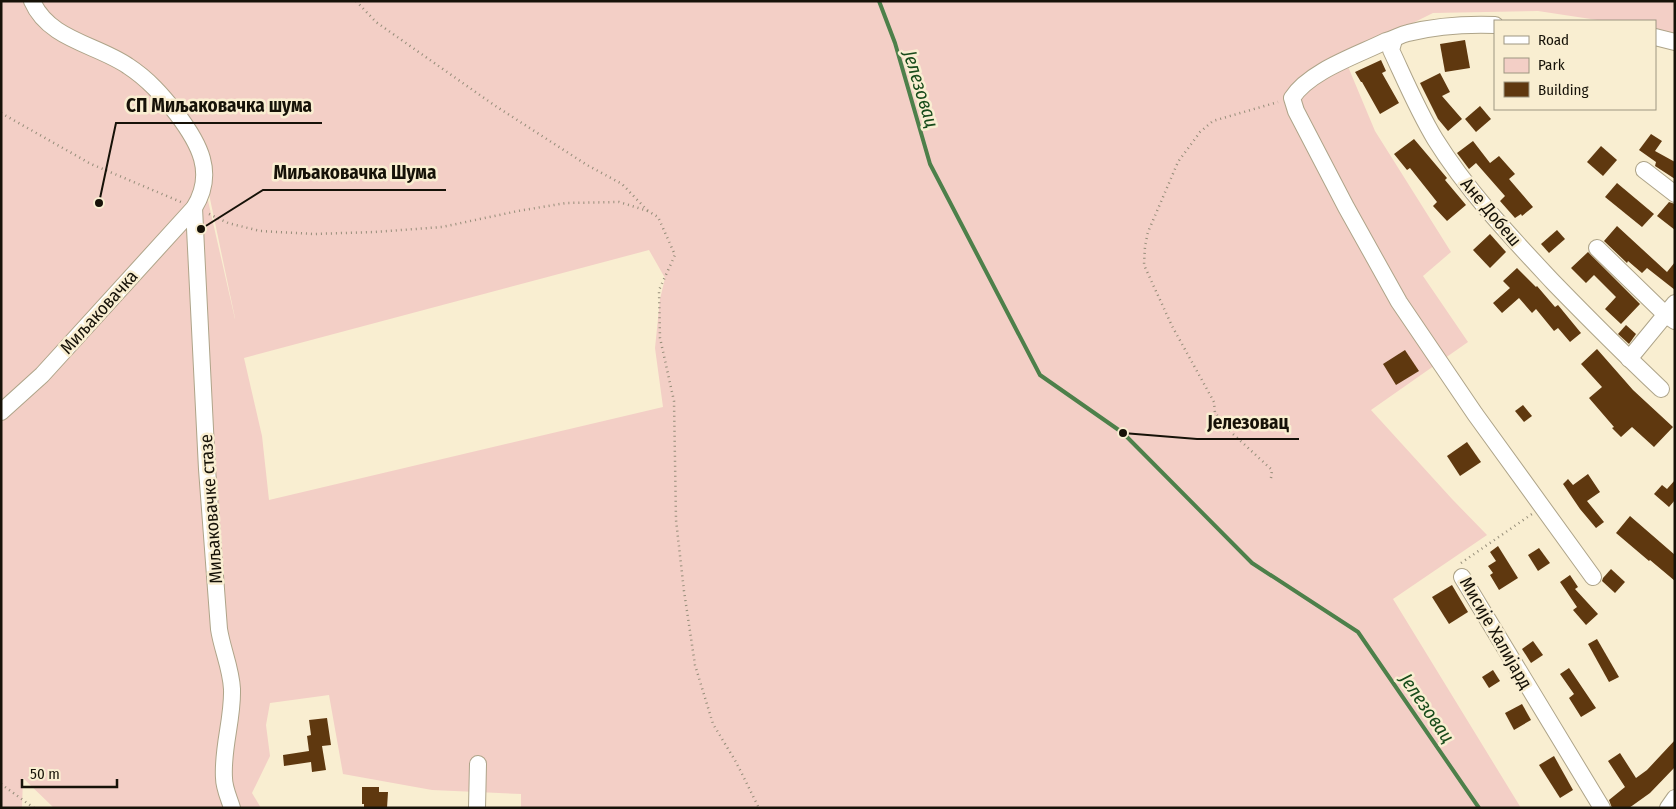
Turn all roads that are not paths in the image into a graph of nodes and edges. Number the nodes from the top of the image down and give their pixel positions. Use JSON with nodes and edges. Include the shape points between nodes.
{"nodes":[{"id":1,"x":32,"y":1,"type":"edge"},
{"id":2,"x":1494,"y":25,"type":"edge"},
{"id":3,"x":1656,"y":37,"type":"edge"},
{"id":4,"x":1394,"y":40,"type":"junction"},
{"id":5,"x":1675,"y":42,"type":"edge"},
{"id":6,"x":1644,"y":170,"type":"dead end"},
{"id":7,"x":1675,"y":194,"type":"edge"},
{"id":8,"x":194,"y":208,"type":"junction"},
{"id":9,"x":1597,"y":248,"type":"dead end"},
{"id":10,"x":1672,"y":313,"type":"edge"},
{"id":11,"x":1629,"y":358,"type":"junction"},
{"id":12,"x":1661,"y":389,"type":"dead end"},
{"id":13,"x":1,"y":412,"type":"edge"},
{"id":14,"x":1592,"y":576,"type":"dead end"},
{"id":15,"x":1462,"y":577,"type":"road end"},
{"id":16,"x":478,"y":764,"type":"dead end"},
{"id":17,"x":226,"y":789,"type":"junction"},
{"id":18,"x":1675,"y":798,"type":"edge"},
{"id":19,"x":220,"y":808,"type":"edge"},
{"id":20,"x":232,"y":808,"type":"edge"},
{"id":21,"x":477,"y":808,"type":"edge"},
{"id":22,"x":1602,"y":808,"type":"edge"},
{"id":23,"x":1668,"y":808,"type":"edge"}],
"edges":[{"from":1,"to":8,"type":"street","via":[[50,26],[126,64],[163,95],[189,130],[203,161],[204,183]]},
{"from":2,"to":4,"type":"street","via":[[1430,28],[1406,33]]},
{"from":3,"to":5,"type":"street"},
{"from":4,"to":11,"type":"street","name":"Ане Добеш","via":[[1392,50],[1422,114],[1434,138],[1465,182],[1532,261]]},
{"from":4,"to":14,"type":"street","via":[[1336,64],[1296,91],[1292,98],[1296,111],[1399,302],[1541,508]]},
{"from":6,"to":7,"type":"street"},
{"from":8,"to":13,"type":"street","name":"Миљаковачка","via":[[42,375]]},
{"from":8,"to":17,"type":"street","name":"Миљаковачке стазе","via":[[207,469],[219,620],[232,691],[224,771]]},
{"from":9,"to":10,"type":"street"},
{"from":10,"to":11,"type":"street"},
{"from":11,"to":12,"type":"street","name":"Ане Добеш"},
{"from":15,"to":22,"type":"street","name":"Мисије Халијард"},
{"from":16,"to":21,"type":"street"},
{"from":17,"to":19,"type":"street"},
{"from":17,"to":20,"type":"street","name":"Миљаковачке стазе"},
{"from":18,"to":23,"type":"street"}]}
